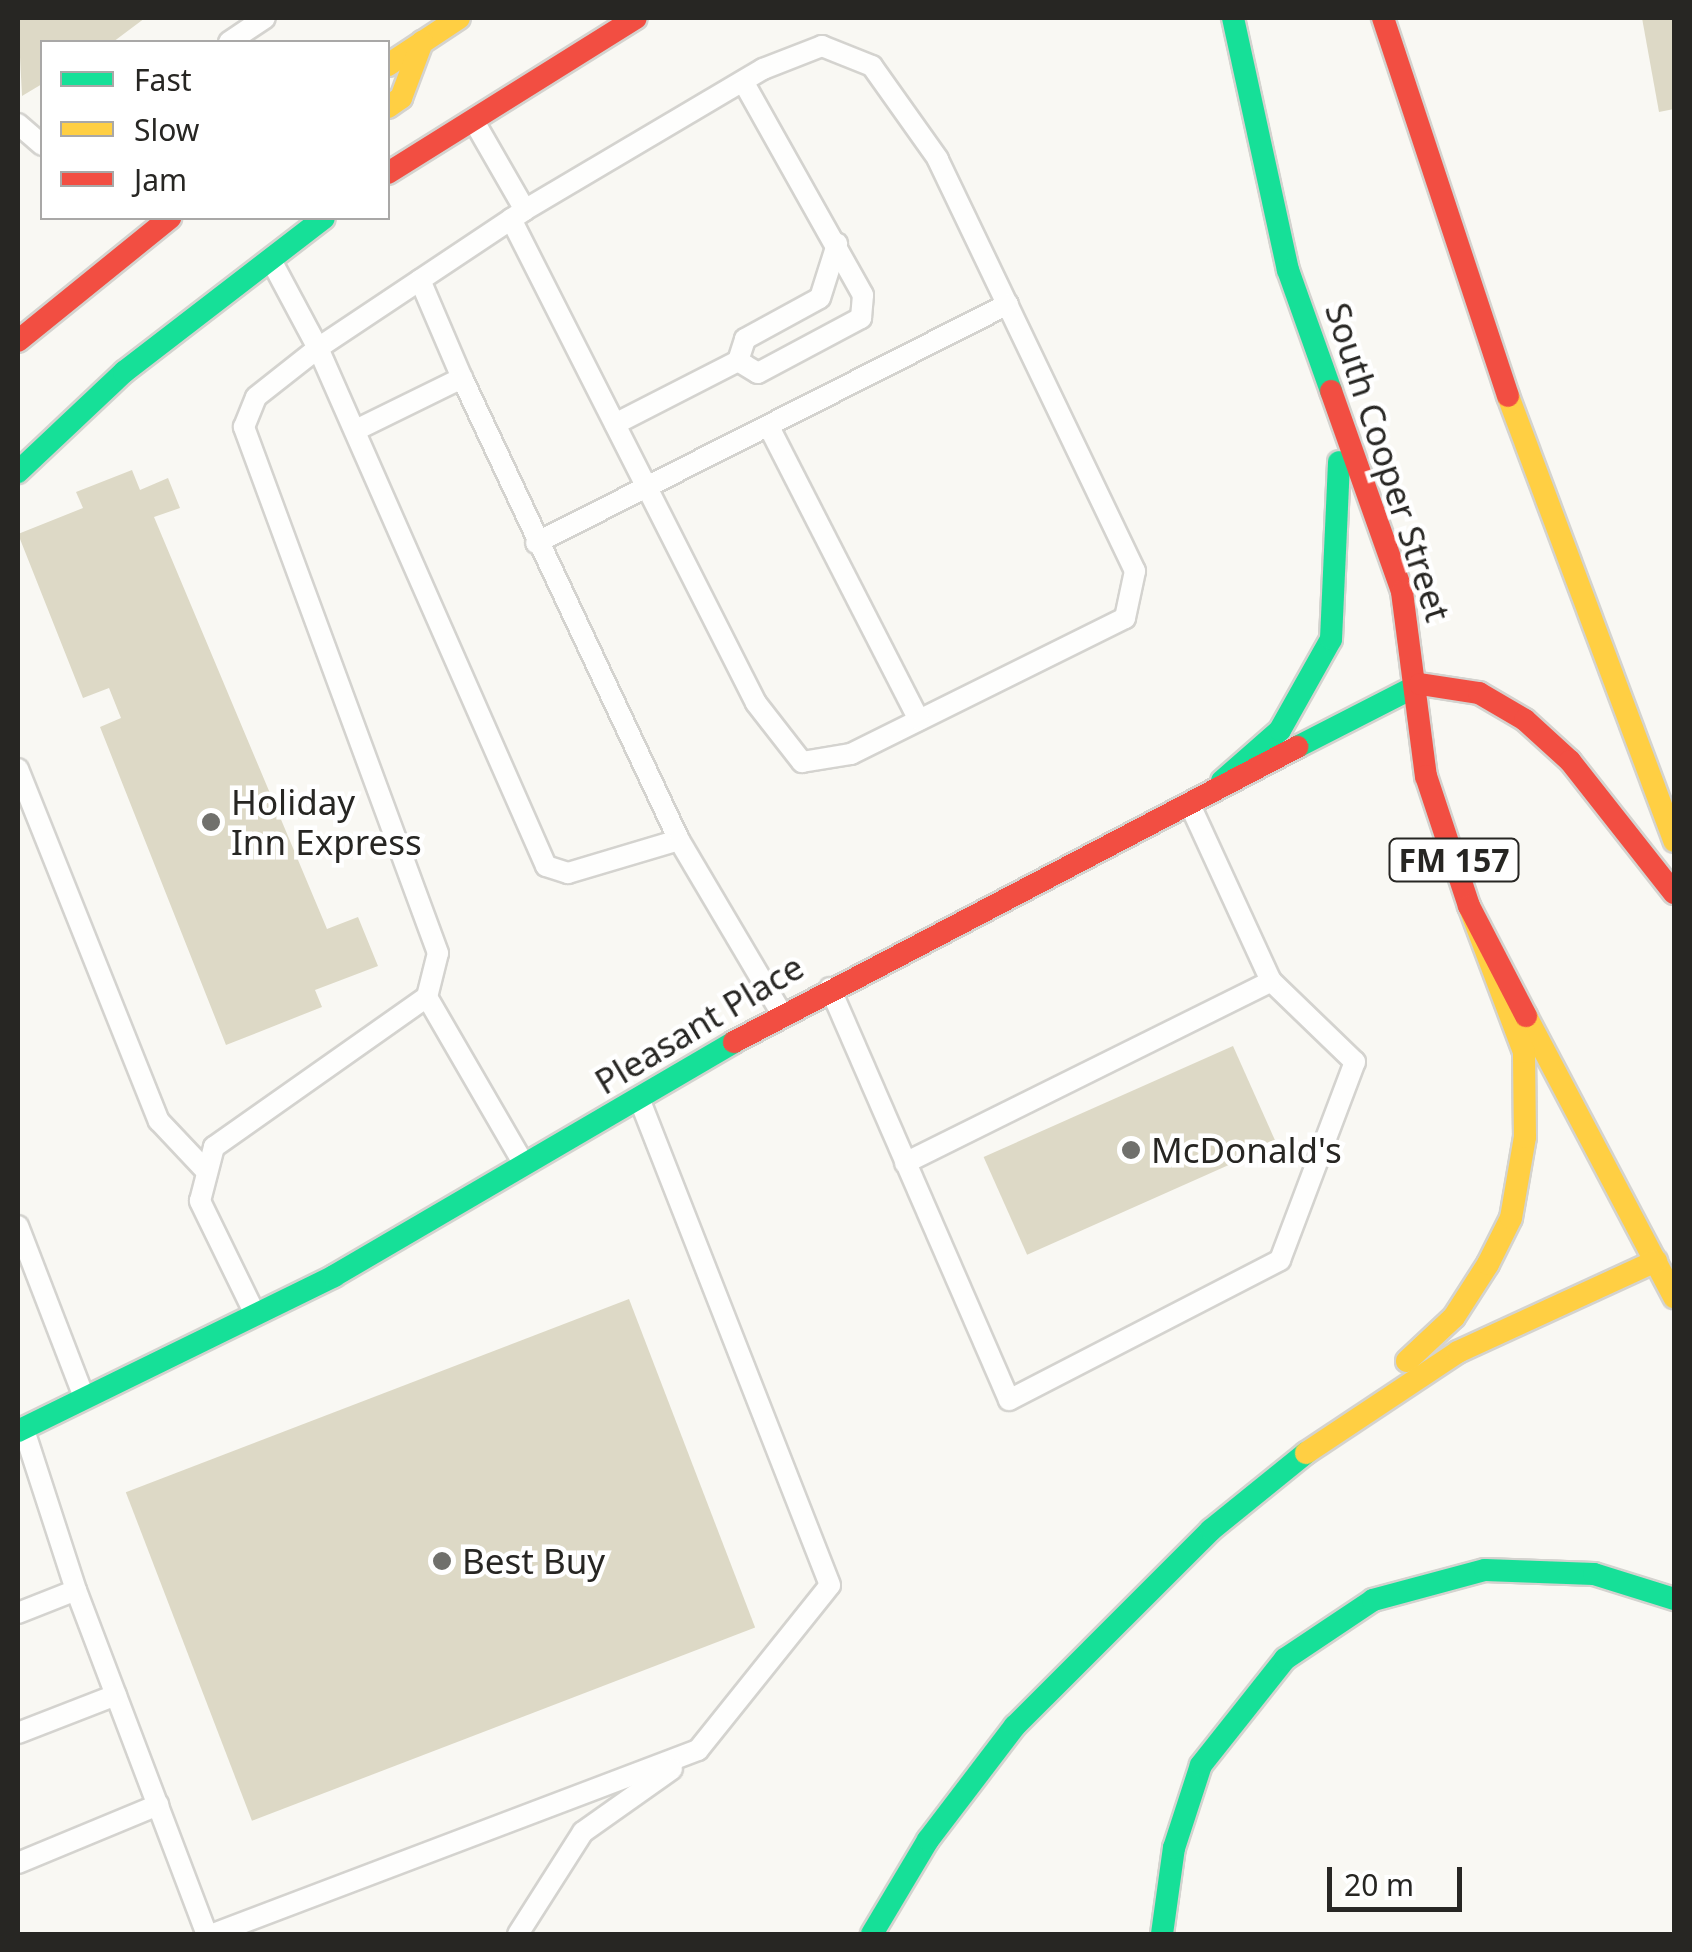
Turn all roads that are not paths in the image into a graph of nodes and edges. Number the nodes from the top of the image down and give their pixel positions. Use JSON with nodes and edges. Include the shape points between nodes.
{"nodes":[{"id":1,"x":265,"y":18,"type":"edge"},
{"id":2,"x":460,"y":18,"type":"edge"},
{"id":3,"x":636,"y":18,"type":"edge"},
{"id":4,"x":1211,"y":18,"type":"edge"},
{"id":5,"x":1233,"y":18,"type":"edge"},
{"id":6,"x":1383,"y":18,"type":"edge"},
{"id":7,"x":1410,"y":18,"type":"edge"},
{"id":8,"x":232,"y":40,"type":"edge"},
{"id":9,"x":422,"y":42,"type":"junction"},
{"id":10,"x":1241,"y":58,"type":"junction"},
{"id":11,"x":390,"y":64,"type":"edge"},
{"id":12,"x":743,"y":80,"type":"junction"},
{"id":13,"x":1406,"y":102,"type":"junction"},
{"id":14,"x":390,"y":106,"type":"edge"},
{"id":15,"x":472,"y":117,"type":"junction"},
{"id":16,"x":18,"y":124,"type":"edge"},
{"id":17,"x":40,"y":143,"type":"edge"},
{"id":18,"x":390,"y":172,"type":"edge"},
{"id":19,"x":518,"y":214,"type":"junction"},
{"id":20,"x":168,"y":220,"type":"edge"},
{"id":21,"x":321,"y":220,"type":"edge"},
{"id":22,"x":254,"y":232,"type":"dead end"},
{"id":23,"x":837,"y":244,"type":"junction"},
{"id":24,"x":269,"y":256,"type":"junction"},
{"id":25,"x":420,"y":280,"type":"junction"},
{"id":26,"x":1008,"y":304,"type":"junction"},
{"id":27,"x":18,"y":340,"type":"edge"},
{"id":28,"x":318,"y":348,"type":"junction"},
{"id":29,"x":738,"y":361,"type":"junction"},
{"id":30,"x":462,"y":378,"type":"junction"},
{"id":31,"x":615,"y":424,"type":"junction"},
{"id":32,"x":769,"y":427,"type":"junction"},
{"id":33,"x":360,"y":428,"type":"junction"},
{"id":34,"x":1339,"y":429,"type":"junction"},
{"id":35,"x":18,"y":472,"type":"edge"},
{"id":36,"x":648,"y":488,"type":"junction"},
{"id":37,"x":536,"y":543,"type":"junction"},
{"id":38,"x":1420,"y":684,"type":"junction"},
{"id":39,"x":920,"y":720,"type":"junction"},
{"id":40,"x":18,"y":769,"type":"edge"},
{"id":41,"x":1222,"y":781,"type":"junction"},
{"id":42,"x":1188,"y":800,"type":"junction"},
{"id":43,"x":679,"y":840,"type":"junction"},
{"id":44,"x":1674,"y":841,"type":"edge"},
{"id":45,"x":1674,"y":893,"type":"edge"},
{"id":46,"x":1469,"y":906,"type":"junction"},
{"id":47,"x":1271,"y":982,"type":"junction"},
{"id":48,"x":829,"y":986,"type":"junction"},
{"id":49,"x":428,"y":996,"type":"junction"},
{"id":50,"x":782,"y":1014,"type":"junction"},
{"id":51,"x":640,"y":1101,"type":"junction"},
{"id":52,"x":905,"y":1163,"type":"junction"},
{"id":53,"x":527,"y":1169,"type":"junction"},
{"id":54,"x":207,"y":1172,"type":"junction"},
{"id":55,"x":18,"y":1226,"type":"edge"},
{"id":56,"x":1665,"y":1257,"type":"edge"},
{"id":57,"x":1674,"y":1296,"type":"edge"},
{"id":58,"x":256,"y":1316,"type":"junction"},
{"id":59,"x":86,"y":1402,"type":"junction"},
{"id":60,"x":20,"y":1430,"type":"edge"},
{"id":61,"x":1316,"y":1445,"type":"junction"},
{"id":62,"x":76,"y":1590,"type":"junction"},
{"id":63,"x":1674,"y":1599,"type":"edge"},
{"id":64,"x":18,"y":1613,"type":"edge"},
{"id":65,"x":116,"y":1695,"type":"junction"},
{"id":66,"x":18,"y":1733,"type":"edge"},
{"id":67,"x":698,"y":1750,"type":"junction"},
{"id":68,"x":158,"y":1806,"type":"junction"},
{"id":69,"x":18,"y":1863,"type":"edge"},
{"id":70,"x":210,"y":1934,"type":"edge"},
{"id":71,"x":518,"y":1934,"type":"edge"},
{"id":72,"x":872,"y":1934,"type":"edge"},
{"id":73,"x":1162,"y":1934,"type":"edge"}],
"edges":[{"from":1,"to":8,"type":"lane"},
{"from":2,"to":9,"type":"main road"},
{"from":3,"to":15,"type":"main road"},
{"from":4,"to":10,"type":"main road"},
{"from":5,"to":10,"type":"main road","name":"South Cooper Street","number":"FM 157"},
{"from":6,"to":13,"type":"main road"},
{"from":7,"to":13,"type":"main road"},
{"from":9,"to":11,"type":"main road"},
{"from":9,"to":14,"type":"main road","via":[[401,98]]},
{"from":10,"to":34,"type":"main road","name":"South Cooper Street","number":"FM 157","via":[[1288,270]]},
{"from":12,"to":19,"type":"lane"},
{"from":12,"to":23,"type":"lane"},
{"from":12,"to":26,"type":"lane","via":[[822,46],[872,66],[938,159]]},
{"from":13,"to":44,"type":"main road"},
{"from":15,"to":18,"type":"main road"},
{"from":15,"to":19,"type":"lane"},
{"from":16,"to":17,"type":"lane"},
{"from":19,"to":25,"type":"lane"},
{"from":19,"to":31,"type":"lane"},
{"from":20,"to":27,"type":"main road"},
{"from":21,"to":24,"type":"main road"},
{"from":22,"to":24,"type":"main road"},
{"from":23,"to":29,"type":"lane","via":[[820,298],[746,339]]},
{"from":23,"to":29,"type":"lane","via":[[863,295],[861,318],[758,373]]},
{"from":24,"to":28,"type":"lane"},
{"from":24,"to":35,"type":"main road"},
{"from":25,"to":28,"type":"lane"},
{"from":25,"to":30,"type":"lane"},
{"from":26,"to":32,"type":"lane"},
{"from":26,"to":39,"type":"lane","via":[[1134,571],[1131,587],[1124,618]]},
{"from":28,"to":33,"type":"lane"},
{"from":28,"to":49,"type":"lane","via":[[256,397],[244,427],[438,953]]},
{"from":29,"to":31,"type":"lane"},
{"from":30,"to":33,"type":"lane"},
{"from":30,"to":37,"type":"lane"},
{"from":31,"to":36,"type":"lane"},
{"from":32,"to":36,"type":"lane"},
{"from":32,"to":39,"type":"lane"},
{"from":33,"to":43,"type":"lane","via":[[546,866],[568,873]]},
{"from":34,"to":38,"type":"main road","name":"South Cooper Street","number":"FM 157","via":[[1402,592]]},
{"from":34,"to":41,"type":"main road","via":[[1331,638],[1312,688],[1280,730]]},
{"from":36,"to":37,"type":"lane"},
{"from":36,"to":39,"type":"lane","via":[[756,703],[802,762],[851,754]]},
{"from":37,"to":43,"type":"lane"},
{"from":38,"to":41,"type":"main road","name":"Pleasant Place"},
{"from":38,"to":45,"type":"main road","via":[[1479,693],[1525,720],[1570,761]]},
{"from":38,"to":46,"type":"main road","name":"South Cooper Street","number":"FM 157","via":[[1426,776]]},
{"from":40,"to":54,"type":"lane","via":[[159,1121]]},
{"from":41,"to":42,"type":"main road","name":"Pleasant Place"},
{"from":42,"to":47,"type":"lane"},
{"from":42,"to":48,"type":"main road","name":"Pleasant Place"},
{"from":43,"to":50,"type":"lane"},
{"from":46,"to":56,"type":"main road","name":"South Cooper Street","number":"FM 157"},
{"from":46,"to":61,"type":"main road","via":[[1524,1052],[1525,1137],[1511,1218],[1454,1317]]},
{"from":47,"to":52,"type":"lane"},
{"from":47,"to":52,"type":"lane","via":[[1355,1062],[1280,1260],[1009,1400]]},
{"from":48,"to":50,"type":"main road","name":"Pleasant Place"},
{"from":48,"to":52,"type":"lane"},
{"from":49,"to":53,"type":"lane"},
{"from":49,"to":54,"type":"lane","via":[[214,1147]]},
{"from":50,"to":51,"type":"main road","name":"Pleasant Place"},
{"from":51,"to":53,"type":"main road","name":"Pleasant Place"},
{"from":51,"to":67,"type":"lane","via":[[830,1584]]},
{"from":53,"to":58,"type":"main road","name":"Pleasant Place"},
{"from":54,"to":58,"type":"lane","via":[[200,1201]]},
{"from":55,"to":59,"type":"lane"},
{"from":56,"to":57,"type":"main road","name":"South Cooper Street","number":"FM 157"},
{"from":56,"to":61,"type":"main road","via":[[1458,1352]]},
{"from":58,"to":59,"type":"main road","name":"Pleasant Place"},
{"from":59,"to":60,"type":"main road","name":"Pleasant Place"},
{"from":60,"to":62,"type":"lane"},
{"from":61,"to":72,"type":"main road","via":[[1211,1530],[1016,1726],[928,1840]]},
{"from":62,"to":64,"type":"lane"},
{"from":62,"to":65,"type":"lane"},
{"from":63,"to":73,"type":"main road","via":[[1594,1574],[1485,1570],[1373,1600],[1285,1659],[1201,1765],[1174,1848]]},
{"from":65,"to":66,"type":"lane"},
{"from":65,"to":68,"type":"lane"},
{"from":67,"to":70,"type":"lane"},
{"from":67,"to":71,"type":"lane","via":[[583,1832]]},
{"from":68,"to":69,"type":"lane"},
{"from":68,"to":70,"type":"lane"}]}
